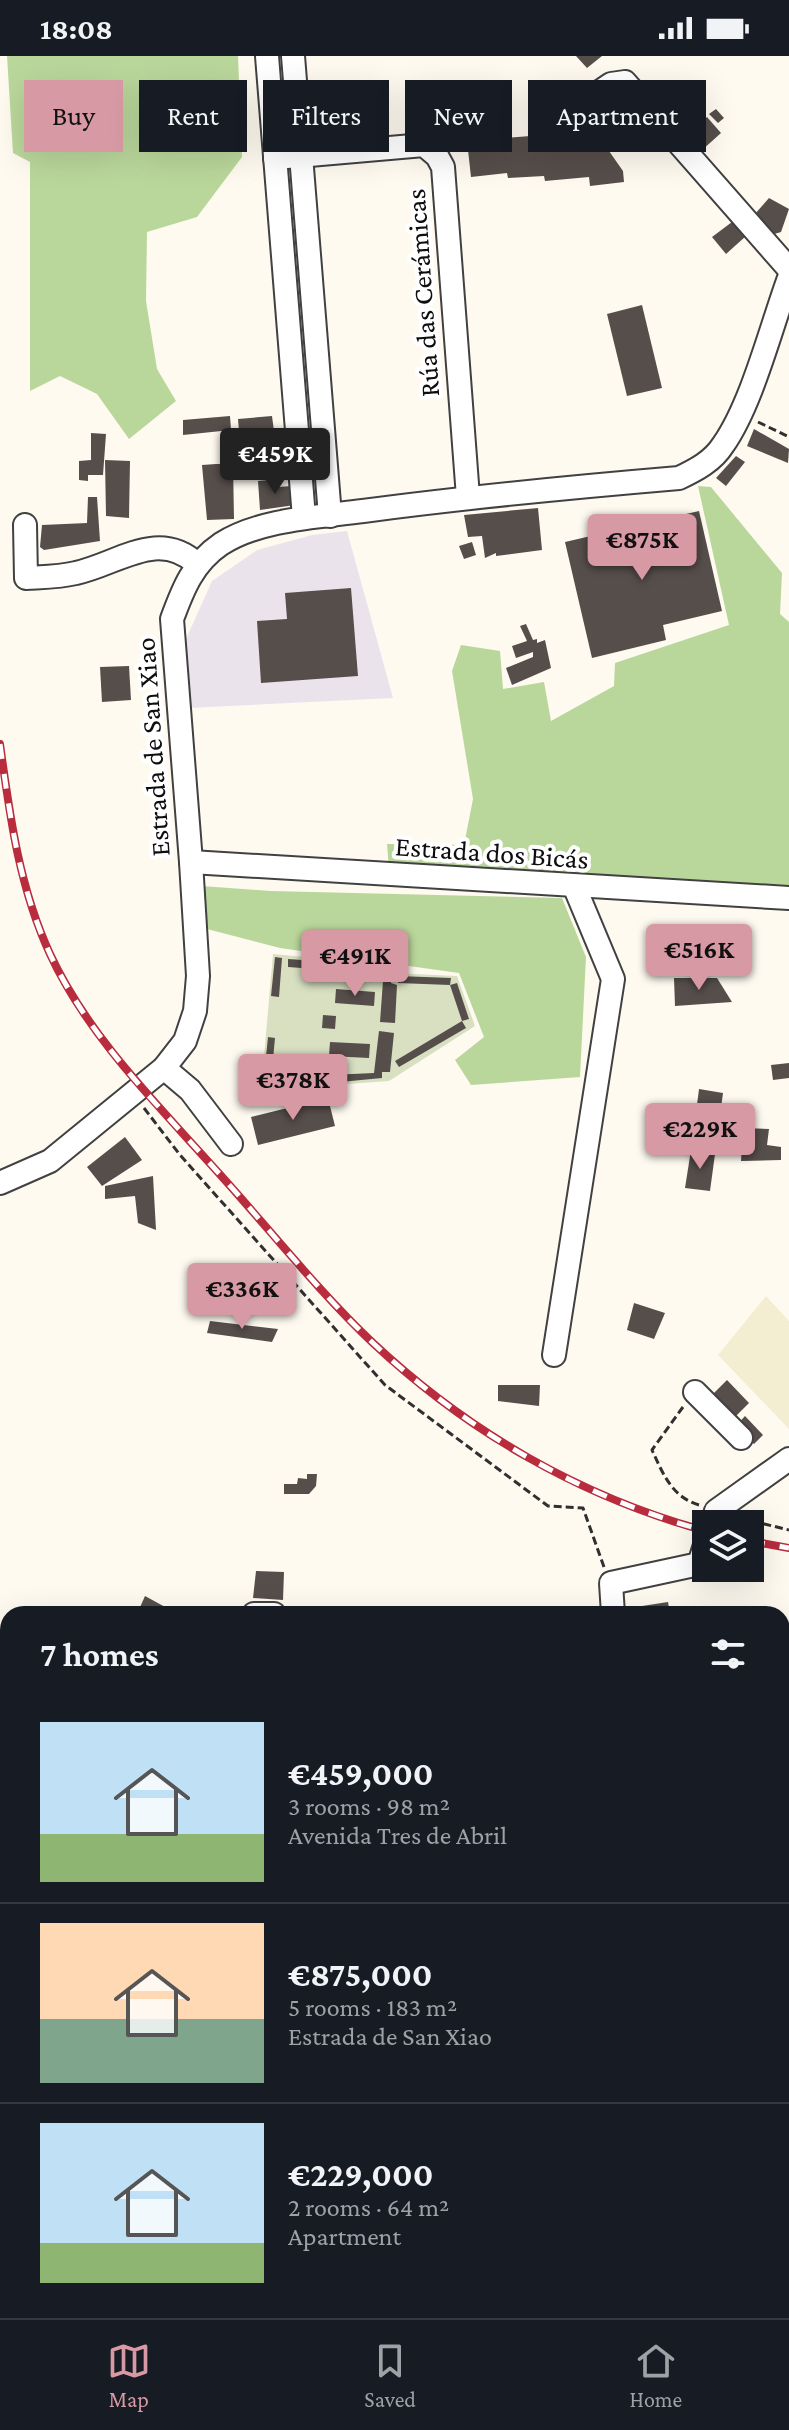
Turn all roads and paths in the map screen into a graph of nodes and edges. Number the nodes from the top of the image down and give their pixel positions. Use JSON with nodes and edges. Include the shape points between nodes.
{"nodes":[{"id":1,"x":267,"y":56,"type":"edge"},
{"id":2,"x":293,"y":56,"type":"edge"},
{"id":3,"x":686,"y":152,"type":"edge"},
{"id":4,"x":301,"y":155,"type":"junction"},
{"id":5,"x":275,"y":158,"type":"junction"},
{"id":6,"x":789,"y":269,"type":"edge"},
{"id":7,"x":789,"y":278,"type":"edge"},
{"id":8,"x":740,"y":413,"type":"junction"},
{"id":9,"x":789,"y":437,"type":"edge"},
{"id":10,"x":468,"y":497,"type":"junction"},
{"id":11,"x":330,"y":516,"type":"junction"},
{"id":12,"x":304,"y":518,"type":"junction"},
{"id":13,"x":25,"y":525,"type":"dead end"},
{"id":14,"x":197,"y":564,"type":"junction"},
{"id":15,"x":191,"y":862,"type":"junction"},
{"id":16,"x":575,"y":888,"type":"junction"},
{"id":17,"x":789,"y":898,"type":"edge"},
{"id":18,"x":164,"y":1068,"type":"junction"},
{"id":19,"x":132,"y":1092,"type":"junction"},
{"id":20,"x":231,"y":1144,"type":"dead end"},
{"id":21,"x":0,"y":1183,"type":"edge"},
{"id":22,"x":554,"y":1355,"type":"dead end"},
{"id":23,"x":695,"y":1392,"type":"joint"},
{"id":24,"x":741,"y":1438,"type":"dead end"},
{"id":25,"x":789,"y":1459,"type":"edge"},
{"id":26,"x":700,"y":1510,"type":"edge"},
{"id":27,"x":724,"y":1510,"type":"edge"},
{"id":28,"x":764,"y":1526,"type":"edge"},
{"id":29,"x":789,"y":1530,"type":"edge"},
{"id":30,"x":692,"y":1566,"type":"edge"},
{"id":31,"x":611,"y":1583,"type":"junction"},
{"id":32,"x":612,"y":1606,"type":"edge"}],
"edges":[{"from":1,"to":5,"type":"street"},
{"from":2,"to":4,"type":"street"},
{"from":3,"to":6,"type":"street"},
{"from":4,"to":5,"type":"street","name":"Rúa das Cerámicas"},
{"from":4,"to":10,"type":"street","name":"Rúa das Cerámicas","via":[[424,145],[443,167]]},
{"from":4,"to":11,"type":"street"},
{"from":5,"to":12,"type":"street"},
{"from":7,"to":8,"type":"street","name":"Estrada de San Xiao"},
{"from":8,"to":9,"type":"path"},
{"from":8,"to":10,"type":"street","name":"Estrada de San Xiao","via":[[723,446],[704,466],[679,478]]},
{"from":10,"to":11,"type":"street","name":"Estrada de San Xiao"},
{"from":11,"to":12,"type":"street","name":"Estrada de San Xiao"},
{"from":12,"to":14,"type":"street","name":"Estrada de San Xiao","via":[[222,543]]},
{"from":13,"to":14,"type":"street","via":[[26,578],[76,573],[144,548],[182,550]]},
{"from":14,"to":15,"type":"street","name":"Estrada de San Xiao","via":[[172,619]]},
{"from":15,"to":16,"type":"street","name":"Estrada dos Bicás"},
{"from":15,"to":18,"type":"street","name":"Estrada de San Xiao","via":[[195,1011],[185,1041]]},
{"from":16,"to":17,"type":"street","name":"Estrada dos Bicás"},
{"from":16,"to":22,"type":"street","via":[[613,979]]},
{"from":18,"to":19,"type":"street","name":"Estrada de San Xiao"},
{"from":18,"to":20,"type":"street","via":[[190,1090]]},
{"from":19,"to":21,"type":"street","name":"Estrada de San Xiao","via":[[50,1161]]},
{"from":19,"to":31,"type":"path","via":[[180,1155],[385,1385],[548,1506],[583,1508]]},
{"from":23,"to":24,"type":"street"},
{"from":23,"to":26,"type":"path","via":[[652,1450],[667,1483]]},
{"from":25,"to":27,"type":"street"},
{"from":28,"to":29,"type":"path"},
{"from":30,"to":31,"type":"street"},
{"from":31,"to":32,"type":"street"}]}
